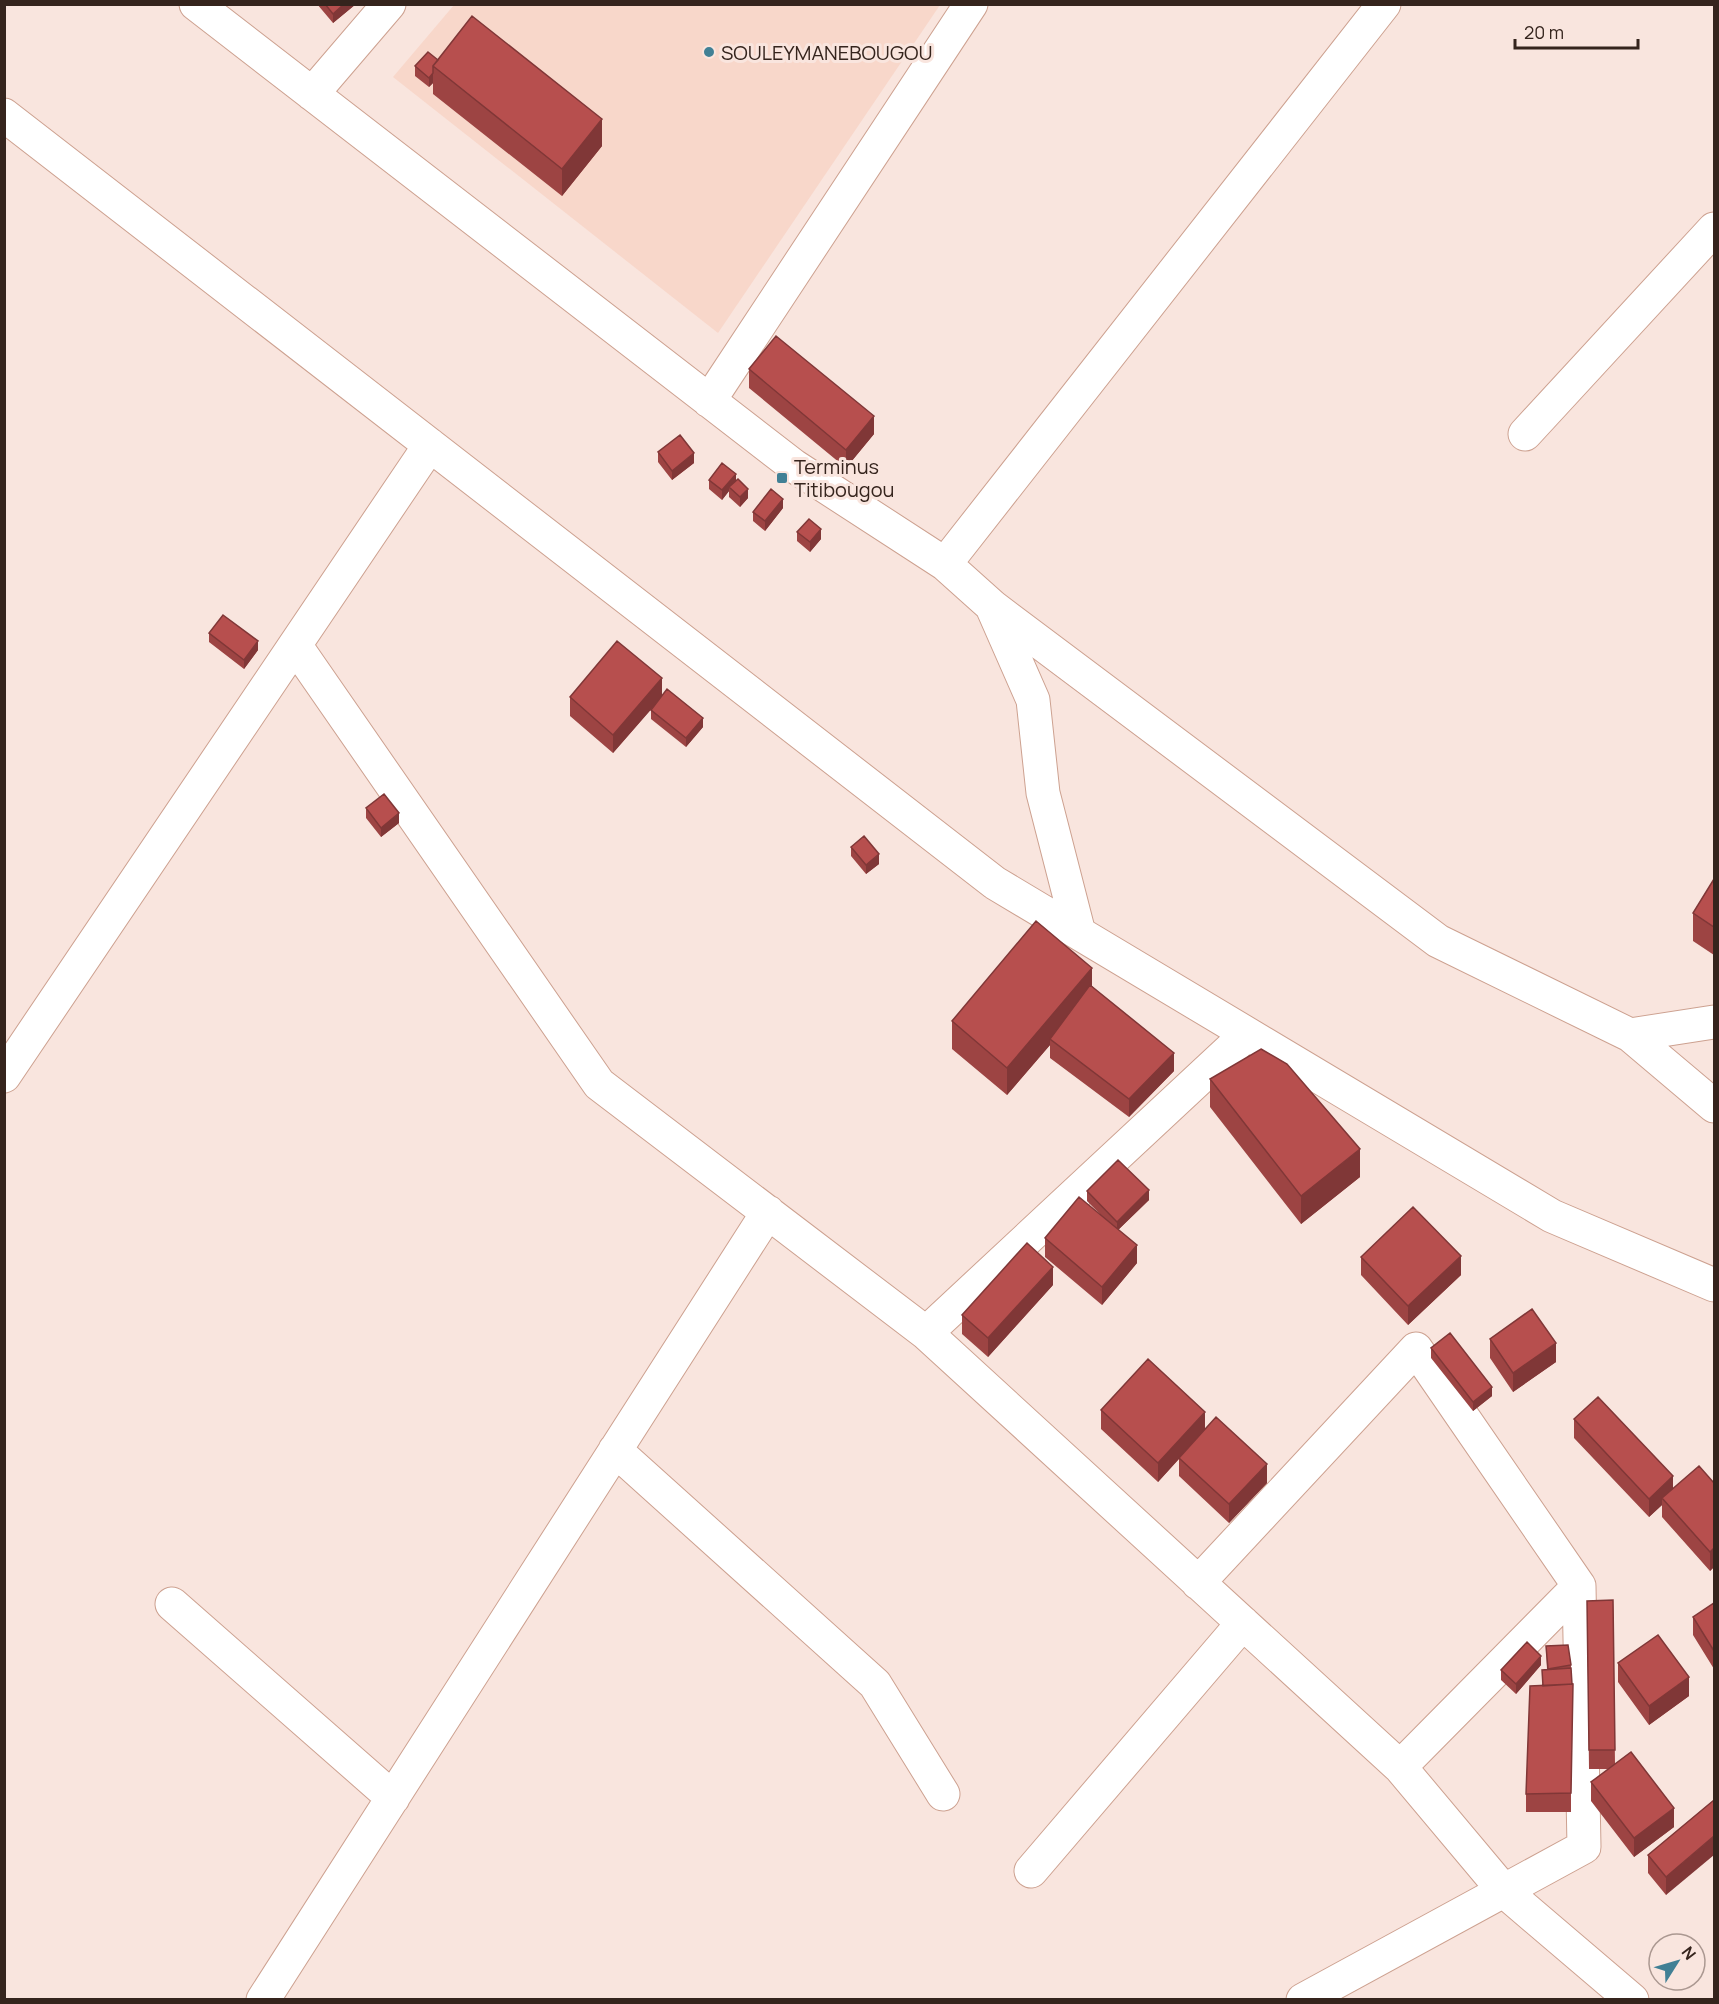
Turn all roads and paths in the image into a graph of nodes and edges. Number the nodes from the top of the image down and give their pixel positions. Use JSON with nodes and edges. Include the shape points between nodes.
{"nodes":[{"id":1,"x":196,"y":4,"type":"edge"},
{"id":2,"x":389,"y":4,"type":"edge"},
{"id":3,"x":971,"y":4,"type":"edge"},
{"id":4,"x":1384,"y":4,"type":"edge"},
{"id":5,"x":312,"y":94,"type":"junction"},
{"id":6,"x":4,"y":115,"type":"edge"},
{"id":7,"x":1714,"y":229,"type":"edge"},
{"id":8,"x":710,"y":401,"type":"junction"},
{"id":9,"x":1525,"y":434,"type":"dead end"},
{"id":10,"x":430,"y":445,"type":"junction"},
{"id":11,"x":945,"y":564,"type":"junction"},
{"id":12,"x":993,"y":607,"type":"junction"},
{"id":13,"x":295,"y":645,"type":"junction"},
{"id":14,"x":1079,"y":933,"type":"junction"},
{"id":15,"x":1714,"y":1022,"type":"edge"},
{"id":16,"x":1247,"y":1034,"type":"junction"},
{"id":17,"x":1630,"y":1035,"type":"junction"},
{"id":18,"x":4,"y":1076,"type":"edge"},
{"id":19,"x":1714,"y":1106,"type":"edge"},
{"id":20,"x":768,"y":1212,"type":"junction"},
{"id":21,"x":1714,"y":1285,"type":"edge"},
{"id":22,"x":926,"y":1334,"type":"junction"},
{"id":23,"x":615,"y":1450,"type":"junction"},
{"id":24,"x":1198,"y":1583,"type":"junction"},
{"id":25,"x":1579,"y":1586,"type":"junction"},
{"id":26,"x":172,"y":1604,"type":"dead end"},
{"id":27,"x":1243,"y":1623,"type":"junction"},
{"id":28,"x":1400,"y":1767,"type":"junction"},
{"id":29,"x":943,"y":1794,"type":"dead end"},
{"id":30,"x":393,"y":1798,"type":"junction"},
{"id":31,"x":1031,"y":1871,"type":"dead end"},
{"id":32,"x":1504,"y":1891,"type":"junction"},
{"id":33,"x":263,"y":2000,"type":"edge"},
{"id":34,"x":1303,"y":2000,"type":"edge"},
{"id":35,"x":1632,"y":2000,"type":"edge"}],
"edges":[{"from":1,"to":5,"type":"street"},
{"from":2,"to":5,"type":"street"},
{"from":3,"to":8,"type":"street"},
{"from":4,"to":11,"type":"street"},
{"from":5,"to":8,"type":"street"},
{"from":6,"to":10,"type":"street"},
{"from":7,"to":9,"type":"street"},
{"from":8,"to":11,"type":"street","via":[[794,466]]},
{"from":10,"to":13,"type":"street"},
{"from":10,"to":14,"type":"street","via":[[994,882]]},
{"from":11,"to":12,"type":"street"},
{"from":12,"to":14,"type":"street","via":[[1034,700],[1043,793]]},
{"from":12,"to":17,"type":"street","via":[[1438,941]]},
{"from":13,"to":18,"type":"street"},
{"from":13,"to":20,"type":"street","via":[[599,1084]]},
{"from":14,"to":16,"type":"street"},
{"from":15,"to":17,"type":"street"},
{"from":16,"to":21,"type":"street","via":[[1552,1216]]},
{"from":16,"to":22,"type":"street"},
{"from":17,"to":19,"type":"street"},
{"from":20,"to":22,"type":"street"},
{"from":20,"to":23,"type":"street"},
{"from":22,"to":24,"type":"street"},
{"from":23,"to":29,"type":"street","via":[[875,1684]]},
{"from":23,"to":30,"type":"street"},
{"from":24,"to":25,"type":"street","via":[[1416,1349]]},
{"from":24,"to":27,"type":"street"},
{"from":25,"to":28,"type":"street"},
{"from":25,"to":32,"type":"street","via":[[1584,1847]]},
{"from":26,"to":30,"type":"street"},
{"from":27,"to":28,"type":"street"},
{"from":27,"to":31,"type":"street"},
{"from":28,"to":32,"type":"street"},
{"from":30,"to":33,"type":"street"},
{"from":32,"to":34,"type":"street"},
{"from":32,"to":35,"type":"street"}]}
